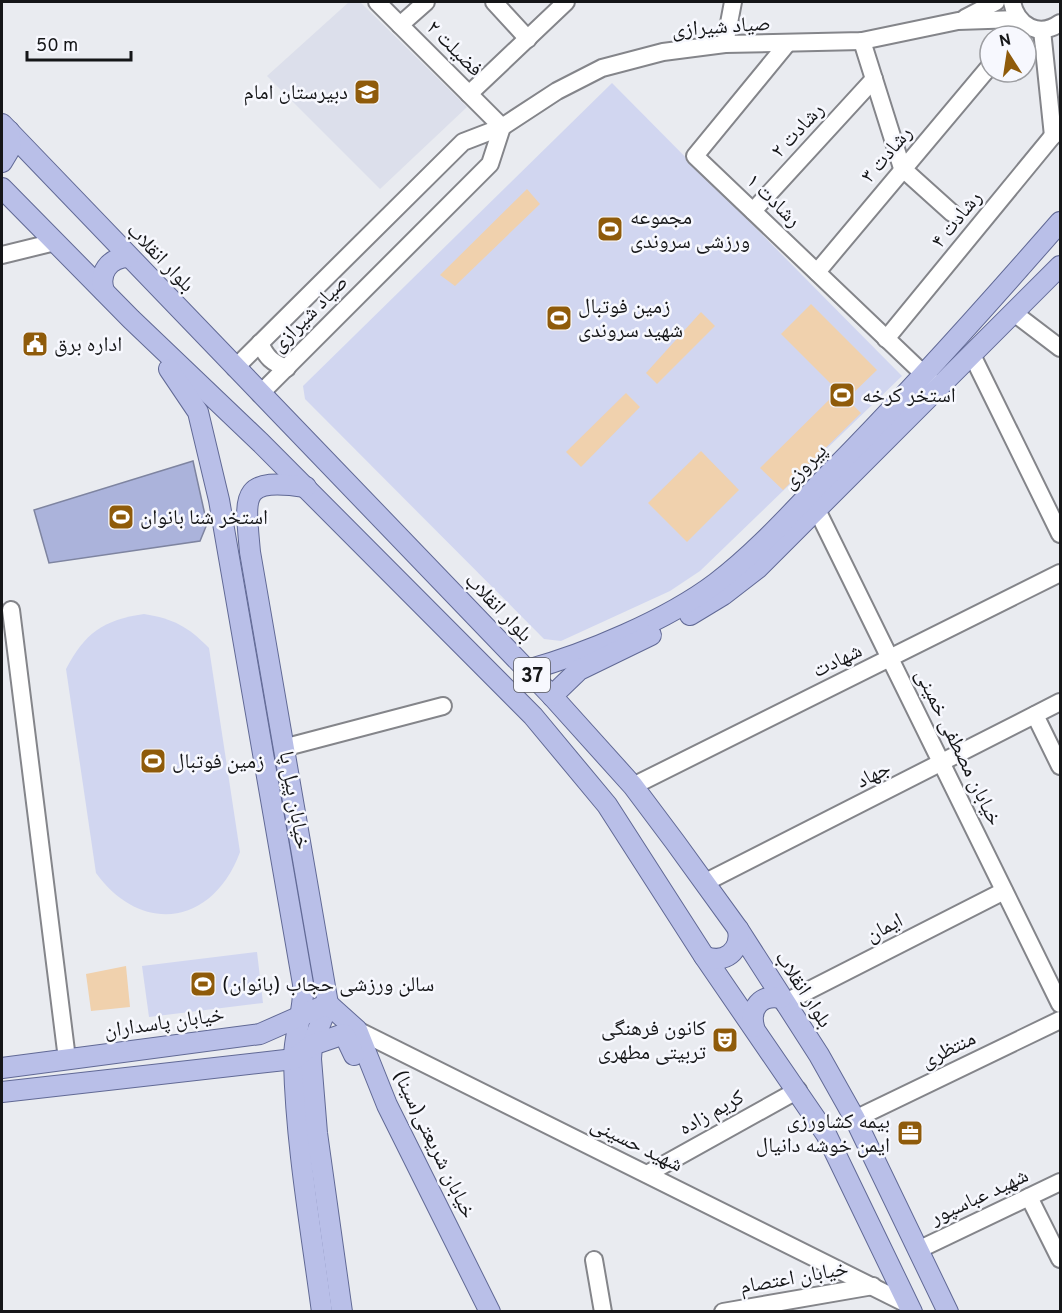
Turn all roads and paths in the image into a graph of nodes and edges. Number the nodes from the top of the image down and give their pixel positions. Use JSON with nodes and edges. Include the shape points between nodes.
{"nodes":[{"id":1,"x":377,"y":2,"type":"edge"},
{"id":2,"x":426,"y":2,"type":"edge"},
{"id":3,"x":494,"y":2,"type":"edge"},
{"id":4,"x":567,"y":2,"type":"edge"},
{"id":5,"x":733,"y":2,"type":"edge"},
{"id":6,"x":996,"y":2,"type":"edge"},
{"id":7,"x":1012,"y":2,"type":"edge"},
{"id":8,"x":958,"y":21,"type":"junction"},
{"id":9,"x":1060,"y":23,"type":"edge"},
{"id":10,"x":989,"y":24,"type":"edge"},
{"id":11,"x":1019,"y":24,"type":"edge"},
{"id":12,"x":400,"y":25,"type":"junction"},
{"id":13,"x":1038,"y":29,"type":"edge"},
{"id":14,"x":1042,"y":30,"type":"junction"},
{"id":15,"x":528,"y":39,"type":"junction"},
{"id":16,"x":862,"y":41,"type":"junction"},
{"id":17,"x":725,"y":44,"type":"junction"},
{"id":18,"x":787,"y":44,"type":"junction"},
{"id":19,"x":874,"y":79,"type":"junction"},
{"id":20,"x":978,"y":80,"type":"edge"},
{"id":21,"x":470,"y":94,"type":"junction"},
{"id":22,"x":5,"y":127,"type":"edge"},
{"id":23,"x":502,"y":127,"type":"junction"},
{"id":24,"x":1057,"y":131,"type":"edge"},
{"id":25,"x":2,"y":162,"type":"edge"},
{"id":26,"x":902,"y":168,"type":"junction"},
{"id":27,"x":2,"y":188,"type":"edge"},
{"id":28,"x":753,"y":211,"type":"junction"},
{"id":29,"x":952,"y":213,"type":"dead end"},
{"id":30,"x":1060,"y":222,"type":"edge"},
{"id":31,"x":55,"y":242,"type":"junction"},
{"id":32,"x":2,"y":255,"type":"edge"},
{"id":33,"x":128,"y":257,"type":"junction"},
{"id":34,"x":1060,"y":266,"type":"edge"},
{"id":35,"x":817,"y":272,"type":"junction"},
{"id":36,"x":104,"y":291,"type":"junction"},
{"id":37,"x":1014,"y":313,"type":"junction"},
{"id":38,"x":131,"y":319,"type":"junction"},
{"id":39,"x":886,"y":339,"type":"junction"},
{"id":40,"x":260,"y":343,"type":"junction"},
{"id":41,"x":1060,"y":348,"type":"edge"},
{"id":42,"x":972,"y":355,"type":"junction"},
{"id":43,"x":235,"y":368,"type":"junction"},
{"id":44,"x":287,"y":368,"type":"junction"},
{"id":45,"x":932,"y":382,"type":"junction"},
{"id":46,"x":260,"y":394,"type":"junction"},
{"id":47,"x":306,"y":487,"type":"junction"},
{"id":48,"x":250,"y":494,"type":"junction"},
{"id":49,"x":219,"y":500,"type":"junction"},
{"id":50,"x":817,"y":510,"type":"junction"},
{"id":51,"x":1060,"y":534,"type":"edge"},
{"id":52,"x":1060,"y":573,"type":"edge"},
{"id":53,"x":11,"y":610,"type":"dead end"},
{"id":54,"x":890,"y":659,"type":"junction"},
{"id":55,"x":527,"y":670,"type":"junction"},
{"id":56,"x":552,"y":696,"type":"junction"},
{"id":57,"x":1060,"y":702,"type":"edge"},
{"id":58,"x":443,"y":706,"type":"dead end"},
{"id":59,"x":1035,"y":715,"type":"junction"},
{"id":60,"x":283,"y":748,"type":"junction"},
{"id":61,"x":942,"y":764,"type":"junction"},
{"id":62,"x":1060,"y":766,"type":"edge"},
{"id":63,"x":633,"y":786,"type":"junction"},
{"id":64,"x":704,"y":883,"type":"junction"},
{"id":65,"x":1004,"y":891,"type":"junction"},
{"id":66,"x":738,"y":929,"type":"junction"},
{"id":67,"x":704,"y":956,"type":"junction"},
{"id":68,"x":782,"y":1000,"type":"junction"},
{"id":69,"x":328,"y":1004,"type":"junction"},
{"id":70,"x":1060,"y":1004,"type":"edge"},
{"id":71,"x":301,"y":1015,"type":"junction"},
{"id":72,"x":1060,"y":1020,"type":"edge"},
{"id":73,"x":754,"y":1027,"type":"junction"},
{"id":74,"x":351,"y":1032,"type":"junction"},
{"id":75,"x":312,"y":1045,"type":"junction"},
{"id":76,"x":67,"y":1059,"type":"junction"},
{"id":77,"x":294,"y":1059,"type":"junction"},
{"id":78,"x":2,"y":1068,"type":"edge"},
{"id":79,"x":798,"y":1090,"type":"junction"},
{"id":80,"x":2,"y":1092,"type":"edge"},
{"id":81,"x":855,"y":1119,"type":"junction"},
{"id":82,"x":647,"y":1174,"type":"junction"},
{"id":83,"x":1060,"y":1182,"type":"edge"},
{"id":84,"x":1029,"y":1197,"type":"junction"},
{"id":85,"x":918,"y":1250,"type":"junction"},
{"id":86,"x":1060,"y":1259,"type":"edge"},
{"id":87,"x":594,"y":1260,"type":"dead end"},
{"id":88,"x":873,"y":1286,"type":"junction"},
{"id":89,"x":910,"y":1308,"type":"edge"},
{"id":90,"x":322,"y":1311,"type":"edge"},
{"id":91,"x":342,"y":1311,"type":"edge"},
{"id":92,"x":477,"y":1311,"type":"edge"},
{"id":93,"x":490,"y":1311,"type":"edge"},
{"id":94,"x":603,"y":1311,"type":"edge"},
{"id":95,"x":723,"y":1311,"type":"edge"},
{"id":96,"x":948,"y":1311,"type":"edge"}],
"edges":[{"from":1,"to":12,"type":"street","name":"فضیلت ۲"},
{"from":2,"to":12,"type":"street"},
{"from":3,"to":15,"type":"street"},
{"from":4,"to":15,"type":"street"},
{"from":5,"to":17,"type":"street"},
{"from":6,"to":8,"type":"street"},
{"from":7,"to":11,"type":"street"},
{"from":8,"to":10,"type":"street"},
{"from":8,"to":16,"type":"street","name":"صیاد شیرازی"},
{"from":9,"to":14,"type":"street"},
{"from":12,"to":21,"type":"street","name":"فضیلت ۲"},
{"from":13,"to":14,"type":"street"},
{"from":14,"to":24,"type":"street"},
{"from":15,"to":21,"type":"street"},
{"from":16,"to":18,"type":"street","name":"صیاد شیرازی"},
{"from":16,"to":19,"type":"street"},
{"from":17,"to":18,"type":"street","name":"صیاد شیرازی"},
{"from":17,"to":23,"type":"street","name":"صیاد شیرازی","via":[[663,52],[602,68],[557,91]]},
{"from":18,"to":28,"type":"street","name":"رشادت ۱","via":[[695,156]]},
{"from":19,"to":26,"type":"street"},
{"from":19,"to":28,"type":"street","name":"رشادت ۲"},
{"from":20,"to":26,"type":"street","name":"رشادت ۳"},
{"from":21,"to":23,"type":"street","name":"فضیلت ۲"},
{"from":22,"to":25,"type":"main road","via":[[11,147]]},
{"from":22,"to":33,"type":"main road","name":"بلوار انقلاب","number":"37"},
{"from":23,"to":40,"type":"street","name":"صیاد شیرازی","via":[[463,142]]},
{"from":23,"to":44,"type":"street","name":"صیاد شیرازی","via":[[490,164]]},
{"from":24,"to":39,"type":"street","name":"رشادت ۴"},
{"from":26,"to":29,"type":"street"},
{"from":26,"to":35,"type":"street","name":"رشادت ۳"},
{"from":27,"to":31,"type":"main road","number":"37"},
{"from":28,"to":35,"type":"street","name":"رشادت ۱"},
{"from":30,"to":45,"type":"main road","name":"پیروزی"},
{"from":31,"to":32,"type":"street"},
{"from":31,"to":36,"type":"main road","number":"37"},
{"from":33,"to":36,"type":"main road","via":[[119,257],[106,267]]},
{"from":33,"to":43,"type":"main road","name":"بلوار انقلاب","number":"37"},
{"from":34,"to":37,"type":"main road","name":"پیروزی"},
{"from":35,"to":39,"type":"street","name":"رشادت ۱"},
{"from":36,"to":38,"type":"main road","number":"37"},
{"from":37,"to":41,"type":"street"},
{"from":37,"to":42,"type":"main road","name":"پیروزی"},
{"from":38,"to":47,"type":"main road","number":"37"},
{"from":38,"to":49,"type":"main road","name":"خیابان پیل پا","via":[[185,388],[198,412]]},
{"from":39,"to":45,"type":"street","name":"رشادت ۱"},
{"from":40,"to":43,"type":"street","name":"صیاد شیرازی"},
{"from":40,"to":44,"type":"street","via":[[274,364]]},
{"from":42,"to":45,"type":"main road","name":"پیروزی"},
{"from":42,"to":51,"type":"street"},
{"from":43,"to":46,"type":"main road","name":"بلوار انقلاب","number":"37"},
{"from":44,"to":46,"type":"street","name":"صیاد شیرازی"},
{"from":45,"to":50,"type":"main road","name":"پیروزی"},
{"from":45,"to":55,"type":"main road","name":"پیروزی","via":[[748,557],[714,584],[679,606],[572,658]]},
{"from":46,"to":55,"type":"main road","name":"بلوار انقلاب","number":"37"},
{"from":47,"to":48,"type":"main road","via":[[260,485]]},
{"from":47,"to":67,"type":"main road","number":"37","via":[[533,716],[607,805]]},
{"from":48,"to":49,"type":"main road","via":[[237,490]]},
{"from":48,"to":60,"type":"main road","name":"خیابان پیل پا","via":[[246,505],[250,552]]},
{"from":49,"to":71,"type":"main road","name":"خیابان پیل پا","via":[[303,984]]},
{"from":50,"to":54,"type":"street","name":"خیابان مصطفی خمینی"},
{"from":50,"to":56,"type":"main road","name":"پیروزی","via":[[758,568],[723,595],[579,670]]},
{"from":52,"to":54,"type":"street","name":"شهادت"},
{"from":53,"to":76,"type":"street"},
{"from":54,"to":61,"type":"street","name":"خیابان مصطفی خمینی"},
{"from":54,"to":63,"type":"street","name":"شهادت"},
{"from":55,"to":56,"type":"main road","name":"بلوار انقلاب","number":"37"},
{"from":56,"to":63,"type":"main road","name":"بلوار انقلاب","number":"37"},
{"from":57,"to":59,"type":"street","name":"جهاد"},
{"from":58,"to":60,"type":"street"},
{"from":59,"to":61,"type":"street","name":"جهاد"},
{"from":59,"to":62,"type":"street"},
{"from":60,"to":69,"type":"main road","name":"خیابان پیل پا"},
{"from":61,"to":64,"type":"street","name":"جهاد"},
{"from":61,"to":65,"type":"street","name":"خیابان مصطفی خمینی"},
{"from":63,"to":64,"type":"main road","name":"بلوار انقلاب","number":"37"},
{"from":64,"to":66,"type":"main road","name":"بلوار انقلاب","number":"37"},
{"from":65,"to":68,"type":"street","name":"ایمان"},
{"from":65,"to":70,"type":"street","name":"خیابان مصطفی خمینی"},
{"from":66,"to":67,"type":"main road","via":[[738,943],[731,955],[718,960]]},
{"from":66,"to":68,"type":"main road","name":"بلوار انقلاب","number":"37"},
{"from":67,"to":73,"type":"main road","number":"37"},
{"from":68,"to":73,"type":"main road","via":[[760,1001],[753,1013]]},
{"from":68,"to":81,"type":"main road","name":"بلوار انقلاب","number":"37"},
{"from":69,"to":71,"type":"main road","name":"خیابان پاسداران"},
{"from":69,"to":74,"type":"main road","name":"خیابان شریعتی(سینا)"},
{"from":69,"to":75,"type":"main road"},
{"from":71,"to":76,"type":"main road","name":"خیابان پاسداران","via":[[260,1034]]},
{"from":71,"to":77,"type":"main road","name":"خیابان پیل پا"},
{"from":72,"to":81,"type":"street","name":"منتظری"},
{"from":73,"to":79,"type":"main road","number":"37"},
{"from":74,"to":75,"type":"main road"},
{"from":74,"to":82,"type":"street","name":"شهید حسینی"},
{"from":74,"to":92,"type":"main road","name":"خیابان شریعتی(سینا)"},
{"from":74,"to":93,"type":"main road","name":"خیابان شریعتی(سینا)"},
{"from":75,"to":77,"type":"main road"},
{"from":75,"to":91,"type":"main road","via":[[317,1133]]},
{"from":76,"to":78,"type":"main road","name":"خیابان پاسداران"},
{"from":77,"to":80,"type":"main road"},
{"from":77,"to":90,"type":"main road","name":"خیابان پیل پا","via":[[300,1144]]},
{"from":79,"to":82,"type":"street","name":"کریم زاده"},
{"from":79,"to":89,"type":"main road","number":"37","via":[[826,1134]]},
{"from":81,"to":85,"type":"main road","name":"بلوار انقلاب","number":"37"},
{"from":82,"to":88,"type":"street","name":"شهید حسینی"},
{"from":83,"to":84,"type":"street","name":"شهید عباسپور"},
{"from":84,"to":85,"type":"street","name":"شهید عباسپور"},
{"from":84,"to":86,"type":"street"},
{"from":85,"to":96,"type":"main road","name":"بلوار انقلاب","number":"37"},
{"from":87,"to":94,"type":"street"},
{"from":88,"to":89,"type":"street","name":"شهید حسینی"},
{"from":88,"to":95,"type":"street","name":"خیابان اعتصام"}]}
